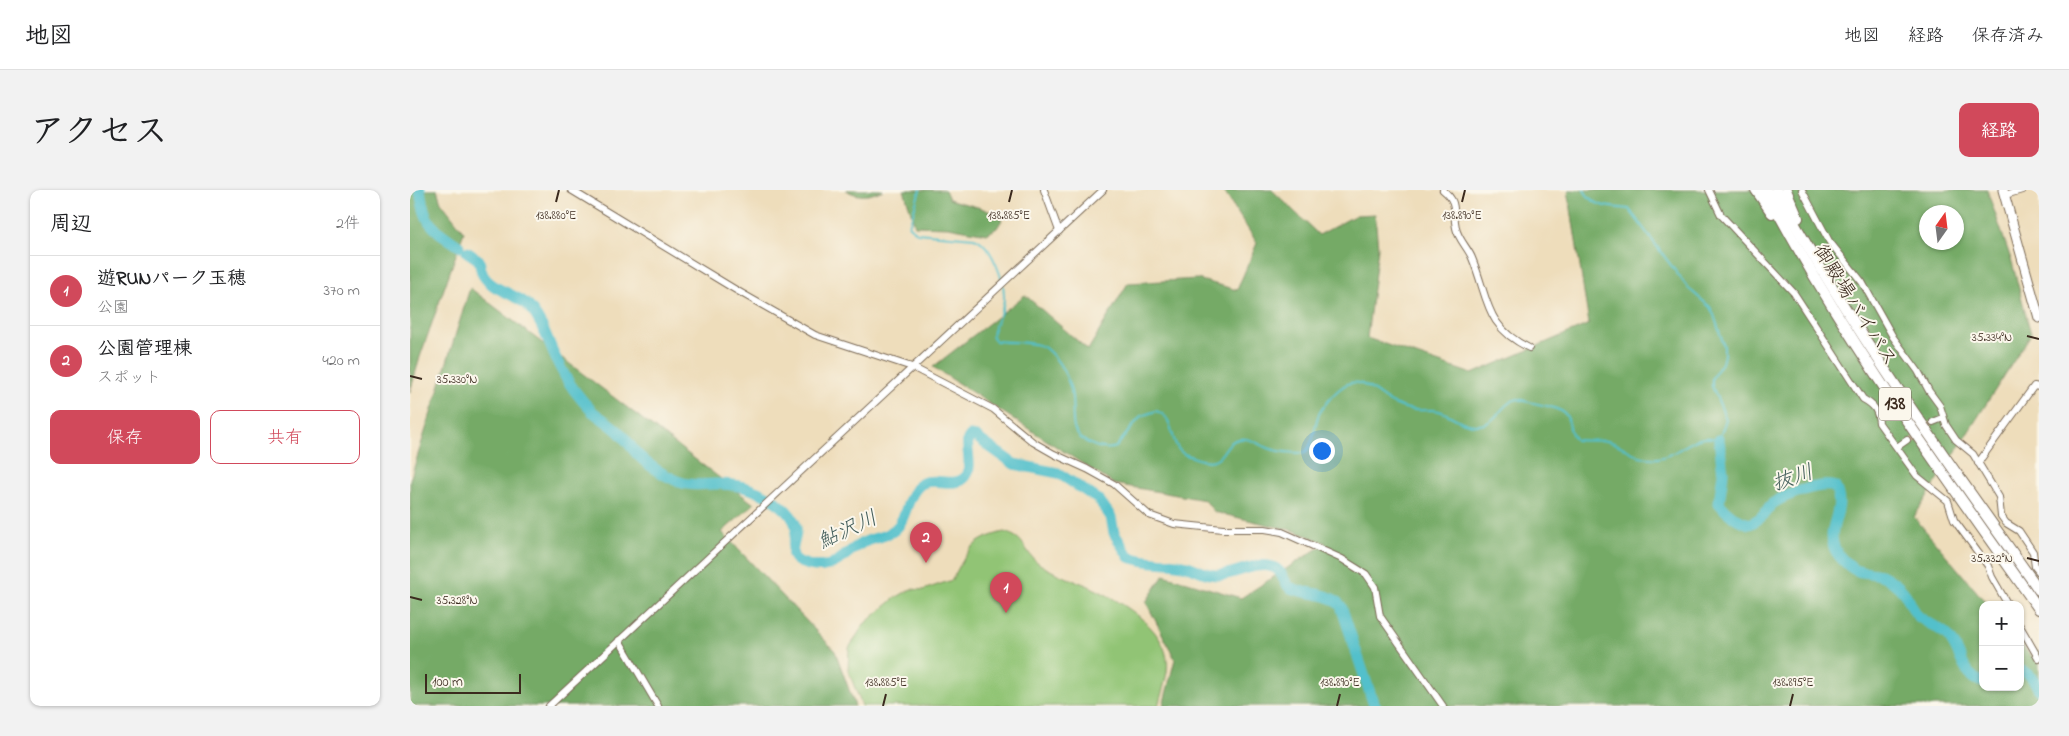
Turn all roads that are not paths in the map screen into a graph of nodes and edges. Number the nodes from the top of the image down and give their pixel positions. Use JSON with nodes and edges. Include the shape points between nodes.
{"nodes":[{"id":1,"x":571,"y":190,"type":"edge"},
{"id":2,"x":1044,"y":190,"type":"edge"},
{"id":3,"x":1103,"y":190,"type":"edge"},
{"id":4,"x":1443,"y":190,"type":"edge"},
{"id":5,"x":1709,"y":190,"type":"edge"},
{"id":6,"x":1756,"y":190,"type":"edge"},
{"id":7,"x":1766,"y":190,"type":"edge"},
{"id":8,"x":1776,"y":190,"type":"edge"},
{"id":9,"x":1786,"y":190,"type":"edge"},
{"id":10,"x":1802,"y":190,"type":"edge"},
{"id":11,"x":2022,"y":190,"type":"edge"},
{"id":12,"x":2004,"y":192,"type":"edge"},
{"id":13,"x":1059,"y":231,"type":"junction"},
{"id":14,"x":1824,"y":294,"type":"junction"},
{"id":15,"x":1845,"y":308,"type":"junction"},
{"id":16,"x":2039,"y":318,"type":"edge"},
{"id":17,"x":1529,"y":348,"type":"dead end"},
{"id":18,"x":912,"y":367,"type":"junction"},
{"id":19,"x":2039,"y":387,"type":"edge"},
{"id":20,"x":1943,"y":418,"type":"junction"},
{"id":21,"x":1933,"y":422,"type":"tunnel mouth"},
{"id":22,"x":1908,"y":440,"type":"tunnel mouth"},
{"id":23,"x":1897,"y":447,"type":"junction"},
{"id":24,"x":1978,"y":463,"type":"junction"},
{"id":25,"x":2039,"y":572,"type":"edge"},
{"id":26,"x":2039,"y":590,"type":"edge"},
{"id":27,"x":2006,"y":601,"type":"edge"},
{"id":28,"x":2039,"y":609,"type":"edge"},
{"id":29,"x":2024,"y":633,"type":"edge"},
{"id":30,"x":619,"y":640,"type":"junction"},
{"id":31,"x":2039,"y":658,"type":"edge"},
{"id":32,"x":549,"y":706,"type":"edge"},
{"id":33,"x":658,"y":706,"type":"edge"},
{"id":34,"x":1443,"y":706,"type":"edge"}],
"edges":[{"from":1,"to":18,"type":"street","via":[[815,335]]},
{"from":2,"to":13,"type":"street"},
{"from":3,"to":13,"type":"street"},
{"from":4,"to":17,"type":"street","via":[[1455,206],[1456,229],[1472,258],[1488,307],[1504,334]]},
{"from":5,"to":23,"type":"street","via":[[1721,215],[1794,293],[1863,399],[1874,405],[1879,423]]},
{"from":6,"to":14,"type":"highway"},
{"from":7,"to":14,"type":"highway","name":"御殿場バイパス","number":"138"},
{"from":8,"to":15,"type":"highway","name":"御殿場バイパス","number":"138"},
{"from":9,"to":15,"type":"highway"},
{"from":10,"to":20,"type":"street","via":[[1825,236],[1866,287],[1889,330],[1940,406]]},
{"from":11,"to":12,"type":"street"},
{"from":12,"to":16,"type":"main road"},
{"from":13,"to":18,"type":"street"},
{"from":14,"to":28,"type":"highway","name":"御殿場バイパス","number":"138","via":[[1894,402]]},
{"from":15,"to":26,"type":"highway","name":"御殿場バイパス","number":"138"},
{"from":18,"to":30,"type":"street"},
{"from":18,"to":34,"type":"street","via":[[993,409],[1033,442],[1114,484],[1148,515],[1174,524],[1282,532],[1342,559],[1366,574],[1375,587],[1380,616]]},
{"from":19,"to":24,"type":"street","via":[[2034,386]]},
{"from":20,"to":21,"type":"street"},
{"from":20,"to":24,"type":"street","via":[[1956,440],[1973,454]]},
{"from":22,"to":23,"type":"street"},
{"from":23,"to":27,"type":"street","via":[[1917,476],[1948,501],[1954,520],[1988,566]]},
{"from":24,"to":25,"type":"street","via":[[1999,497],[2001,516],[2006,524],[2019,531],[2033,552]]},
{"from":29,"to":31,"type":"street"},
{"from":30,"to":32,"type":"street"},
{"from":30,"to":33,"type":"street"}]}
